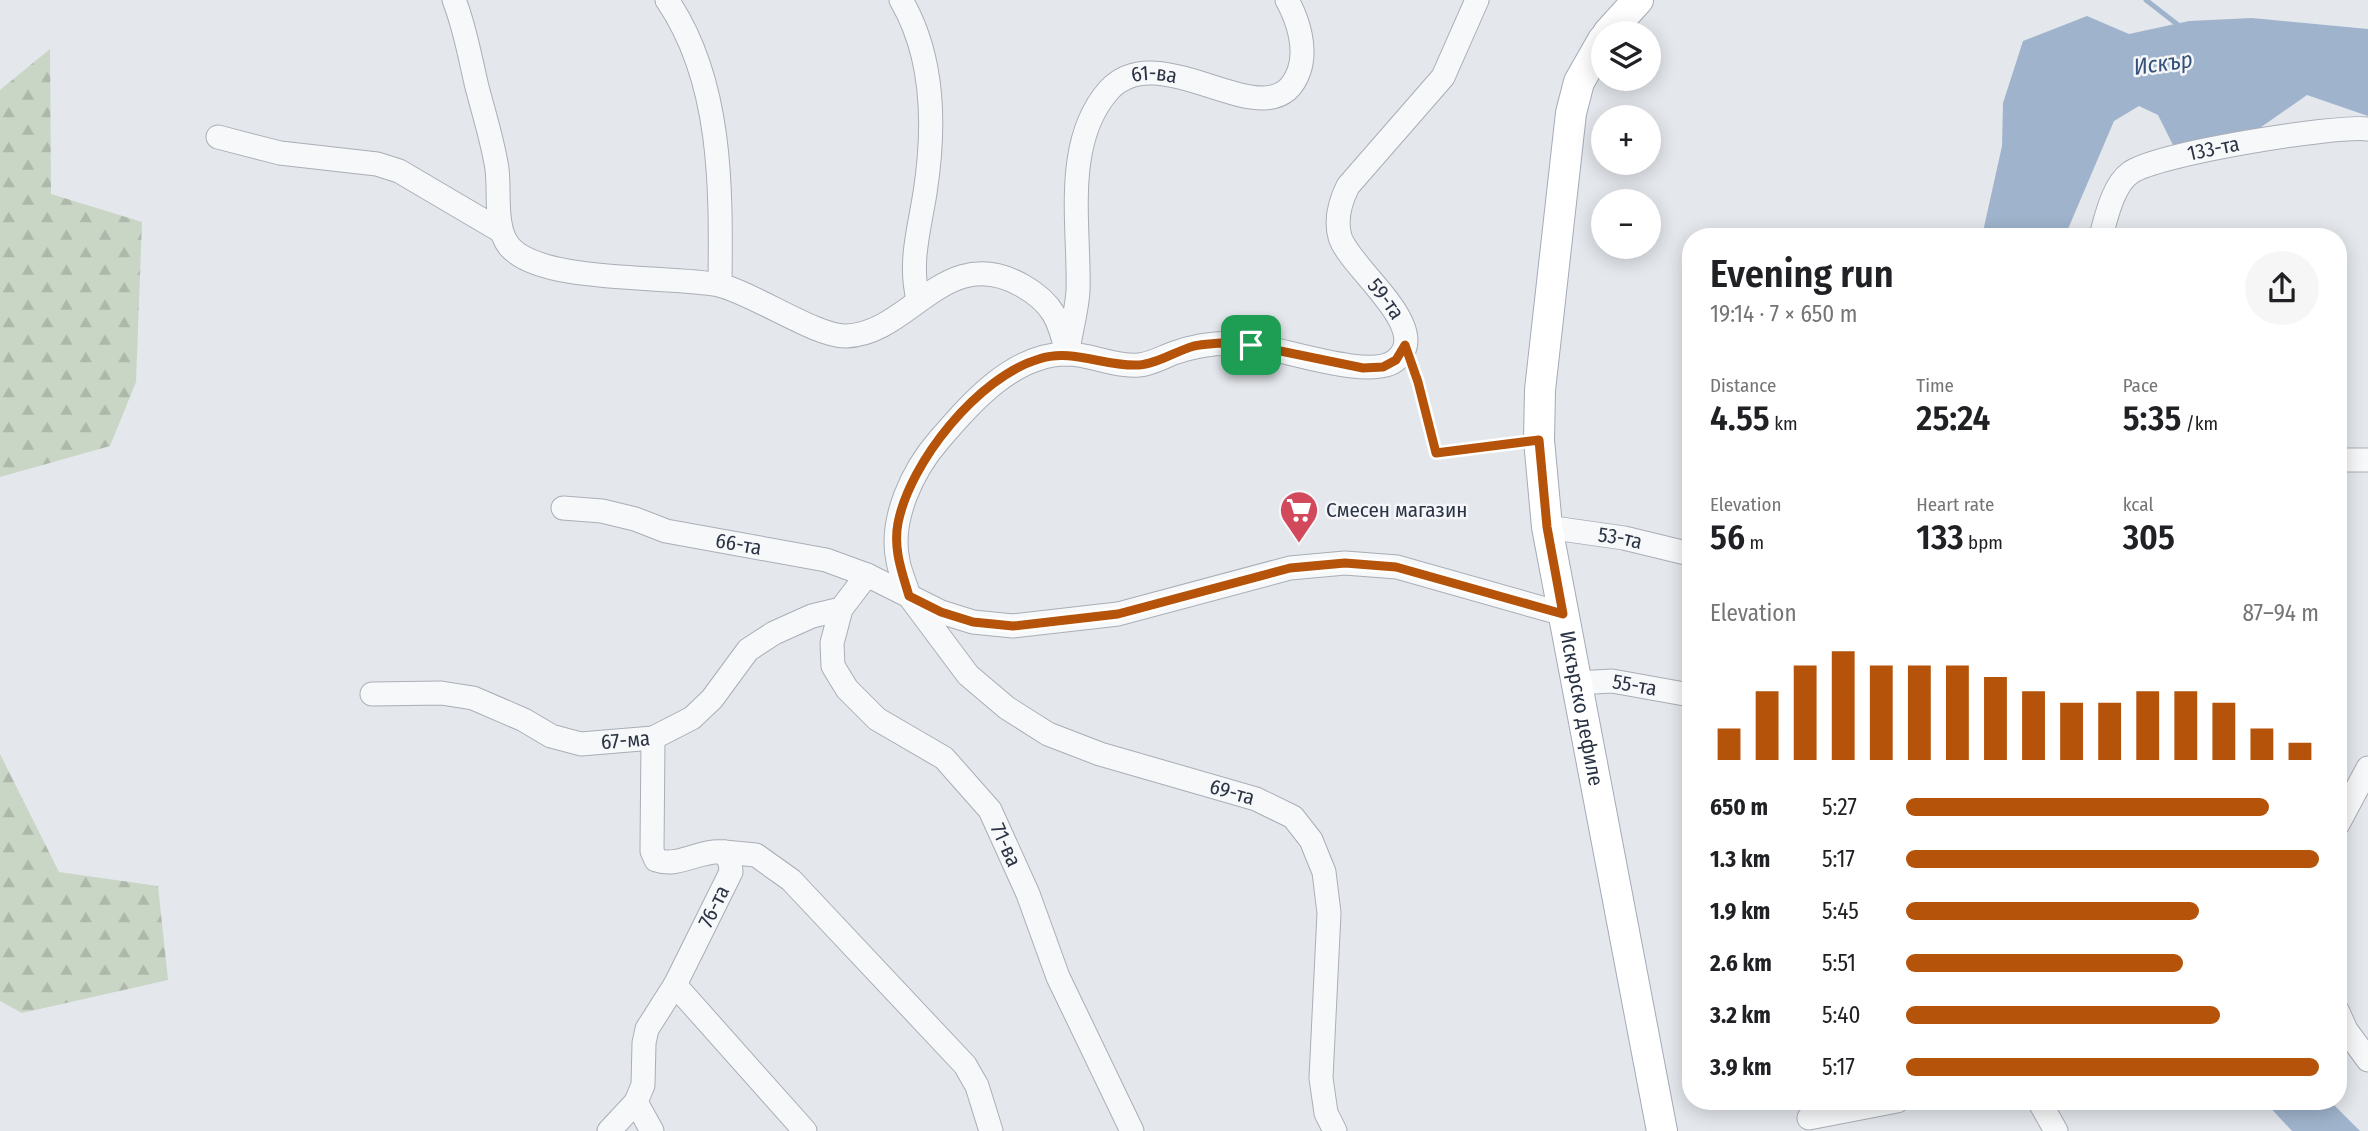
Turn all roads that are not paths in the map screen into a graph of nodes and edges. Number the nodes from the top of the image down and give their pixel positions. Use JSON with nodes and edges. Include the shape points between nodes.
{"nodes":[{"id":1,"x":454,"y":0,"type":"edge"},
{"id":2,"x":667,"y":0,"type":"edge"},
{"id":3,"x":901,"y":0,"type":"edge"},
{"id":4,"x":1287,"y":0,"type":"edge"},
{"id":5,"x":1477,"y":0,"type":"edge"},
{"id":6,"x":1638,"y":0,"type":"edge"},
{"id":7,"x":1619,"y":21,"type":"edge"},
{"id":8,"x":1591,"y":61,"type":"edge"},
{"id":9,"x":2368,"y":129,"type":"edge"},
{"id":10,"x":218,"y":137,"type":"dead end"},
{"id":11,"x":2104,"y":228,"type":"edge"},
{"id":12,"x":501,"y":231,"type":"junction"},
{"id":13,"x":720,"y":285,"type":"junction"},
{"id":14,"x":918,"y":299,"type":"junction"},
{"id":15,"x":1067,"y":354,"type":"junction"},
{"id":16,"x":2347,"y":460,"type":"edge"},
{"id":17,"x":2368,"y":460,"type":"edge"},
{"id":18,"x":563,"y":508,"type":"dead end"},
{"id":19,"x":1547,"y":527,"type":"junction"},
{"id":20,"x":1682,"y":552,"type":"edge"},
{"id":21,"x":867,"y":575,"type":"junction"},
{"id":22,"x":909,"y":596,"type":"junction"},
{"id":23,"x":841,"y":608,"type":"junction"},
{"id":24,"x":1563,"y":614,"type":"junction"},
{"id":25,"x":1577,"y":683,"type":"junction"},
{"id":26,"x":372,"y":694,"type":"dead end"},
{"id":27,"x":1682,"y":694,"type":"edge"},
{"id":28,"x":653,"y":738,"type":"junction"},
{"id":29,"x":2368,"y":768,"type":"edge"},
{"id":30,"x":2347,"y":807,"type":"edge"},
{"id":31,"x":724,"y":852,"type":"junction"},
{"id":32,"x":675,"y":985,"type":"junction"},
{"id":33,"x":2347,"y":1031,"type":"edge"},
{"id":34,"x":2368,"y":1060,"type":"edge"},
{"id":35,"x":636,"y":1102,"type":"junction"},
{"id":36,"x":1862,"y":1110,"type":"edge"},
{"id":37,"x":2044,"y":1110,"type":"edge"},
{"id":38,"x":1809,"y":1117,"type":"edge"},
{"id":39,"x":609,"y":1131,"type":"edge"},
{"id":40,"x":652,"y":1131,"type":"edge"},
{"id":41,"x":805,"y":1131,"type":"edge"},
{"id":42,"x":991,"y":1131,"type":"edge"},
{"id":43,"x":1132,"y":1131,"type":"edge"},
{"id":44,"x":1335,"y":1131,"type":"edge"},
{"id":45,"x":1662,"y":1131,"type":"edge"},
{"id":46,"x":2056,"y":1131,"type":"edge"}],
"edges":[{"from":1,"to":12,"type":"street","via":[[497,167]]},
{"from":2,"to":13,"type":"street","via":[[698,68],[712,119],[721,183]]},
{"from":3,"to":14,"type":"street","via":[[920,43],[931,96],[931,151],[912,276]]},
{"from":4,"to":15,"type":"street","name":"61-ва","via":[[1301,33],[1302,62],[1294,86],[1278,98],[1255,98],[1154,72],[1125,76],[1109,91],[1082,147],[1077,179],[1078,294]]},
{"from":5,"to":15,"type":"street","name":"59-та","via":[[1443,77],[1340,201],[1340,237],[1354,263],[1402,318],[1405,345],[1396,360],[1383,367],[1363,368],[1221,343],[1194,346],[1141,365]]},
{"from":6,"to":7,"type":"main road"},
{"from":8,"to":19,"type":"main road","name":"Искърско дефиле","via":[[1579,82],[1571,113],[1545,338],[1539,440]]},
{"from":9,"to":11,"type":"street","name":"133-та","via":[[2289,135],[2129,173],[2114,197]]},
{"from":10,"to":12,"type":"street","via":[[280,153],[377,164],[399,171]]},
{"from":12,"to":13,"type":"street","via":[[518,255],[549,268]]},
{"from":13,"to":14,"type":"street","via":[[844,337],[868,332]]},
{"from":14,"to":15,"type":"street","via":[[971,273],[1009,278],[1049,307],[1061,323]]},
{"from":15,"to":22,"type":"street","name":"59-та","via":[[1039,358],[1016,368],[987,390],[929,451],[908,489],[897,526],[897,559]]},
{"from":16,"to":17,"type":"street"},
{"from":18,"to":21,"type":"street","name":"66-та","via":[[602,511],[666,531],[814,558]]},
{"from":19,"to":20,"type":"street","name":"53-та","via":[[1599,533]]},
{"from":19,"to":24,"type":"main road","name":"Искърско дефиле"},
{"from":21,"to":22,"type":"street","name":"66-та"},
{"from":21,"to":23,"type":"street"},
{"from":22,"to":24,"type":"street","via":[[973,622],[1025,625],[1118,614],[1290,568],[1345,563],[1396,567]]},
{"from":22,"to":44,"type":"street","name":"69-та","via":[[968,676],[1048,734],[1100,754],[1256,799],[1293,817],[1311,840],[1324,872],[1329,913],[1321,1078],[1326,1113]]},
{"from":23,"to":28,"type":"street","name":"67-ма","via":[[799,622],[748,650],[692,718]]},
{"from":23,"to":43,"type":"street","name":"71-ва","via":[[831,643],[834,666],[848,689],[877,719],[944,758],[989,810],[1028,894],[1058,977]]},
{"from":24,"to":25,"type":"main road","name":"Искърско дефиле"},
{"from":25,"to":27,"type":"street","name":"55-та","via":[[1612,681]]},
{"from":25,"to":45,"type":"main road","name":"Искърско дефиле"},
{"from":26,"to":28,"type":"street","name":"67-ма","via":[[441,693],[473,698],[551,736],[580,744]]},
{"from":28,"to":31,"type":"street","name":"76-та","via":[[652,851],[656,860],[666,863],[709,850]]},
{"from":29,"to":30,"type":"street"},
{"from":31,"to":32,"type":"street","name":"76-та","via":[[731,872]]},
{"from":31,"to":42,"type":"street","via":[[756,855],[770,862],[828,918],[965,1065],[978,1086]]},
{"from":32,"to":35,"type":"street","name":"76-та","via":[[647,1029],[643,1084]]},
{"from":32,"to":41,"type":"street"},
{"from":33,"to":34,"type":"street"},
{"from":35,"to":39,"type":"street"},
{"from":35,"to":40,"type":"street"},
{"from":36,"to":38,"type":"street"},
{"from":37,"to":46,"type":"street"}]}
